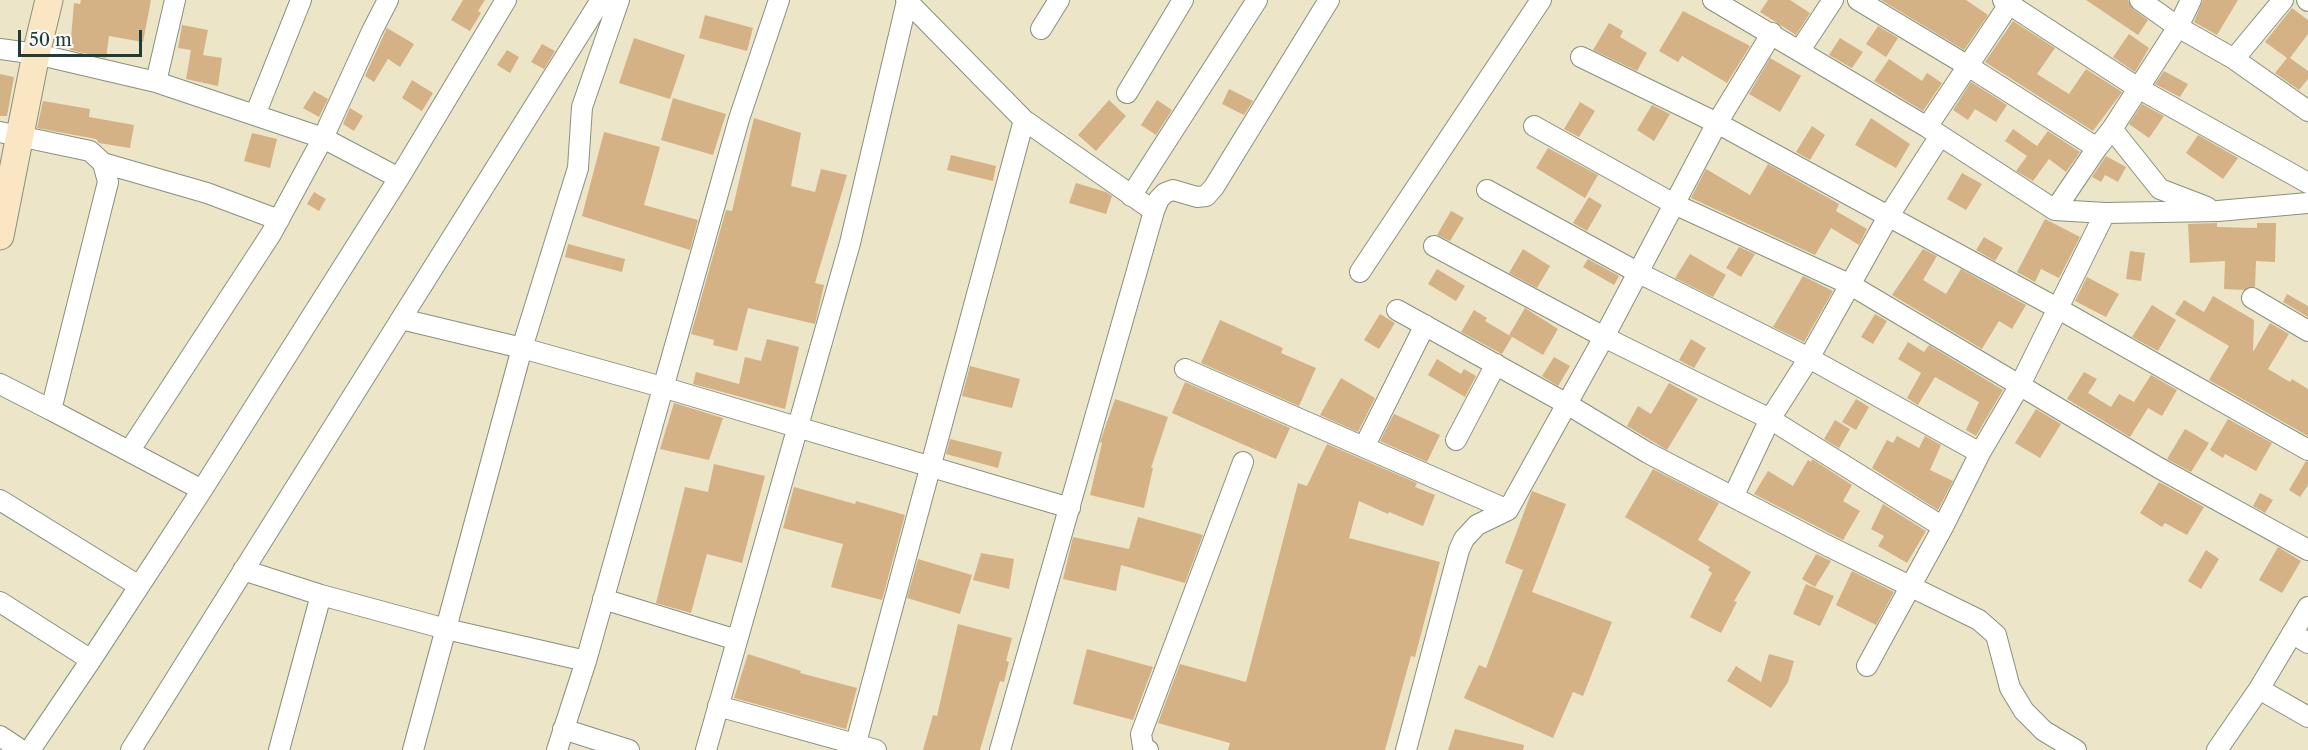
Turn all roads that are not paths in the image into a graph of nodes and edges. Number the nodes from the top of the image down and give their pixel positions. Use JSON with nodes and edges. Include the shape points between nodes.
{"nodes":[{"id":1,"x":49,"y":0,"type":"edge"},
{"id":2,"x":176,"y":0,"type":"edge"},
{"id":3,"x":301,"y":0,"type":"edge"},
{"id":4,"x":388,"y":0,"type":"edge"},
{"id":5,"x":506,"y":0,"type":"edge"},
{"id":6,"x":601,"y":0,"type":"edge"},
{"id":7,"x":619,"y":0,"type":"edge"},
{"id":8,"x":779,"y":0,"type":"edge"},
{"id":9,"x":1059,"y":0,"type":"edge"},
{"id":10,"x":1183,"y":0,"type":"edge"},
{"id":11,"x":1257,"y":0,"type":"edge"},
{"id":12,"x":1329,"y":0,"type":"edge"},
{"id":13,"x":1541,"y":0,"type":"edge"},
{"id":14,"x":1713,"y":0,"type":"edge"},
{"id":15,"x":1833,"y":0,"type":"edge"},
{"id":16,"x":1858,"y":0,"type":"edge"},
{"id":17,"x":2140,"y":0,"type":"edge"},
{"id":18,"x":2191,"y":0,"type":"edge"},
{"id":19,"x":2283,"y":0,"type":"edge"},
{"id":20,"x":907,"y":1,"type":"edge"},
{"id":21,"x":2008,"y":1,"type":"edge"},
{"id":22,"x":2178,"y":27,"type":"junction"},
{"id":23,"x":1041,"y":29,"type":"dead end"},
{"id":24,"x":1772,"y":33,"type":"junction"},
{"id":25,"x":0,"y":49,"type":"edge"},
{"id":26,"x":1800,"y":50,"type":"junction"},
{"id":27,"x":36,"y":54,"type":"junction"},
{"id":28,"x":1581,"y":57,"type":"dead end"},
{"id":29,"x":2234,"y":59,"type":"junction"},
{"id":30,"x":1968,"y":66,"type":"junction"},
{"id":31,"x":156,"y":82,"type":"junction"},
{"id":32,"x":2138,"y":88,"type":"junction"},
{"id":33,"x":1127,"y":93,"type":"dead end"},
{"id":34,"x":2308,"y":111,"type":"edge"},
{"id":35,"x":255,"y":115,"type":"junction"},
{"id":36,"x":1024,"y":120,"type":"junction"},
{"id":37,"x":1717,"y":123,"type":"junction"},
{"id":38,"x":1534,"y":126,"type":"dead end"},
{"id":39,"x":2112,"y":129,"type":"junction"},
{"id":40,"x":1934,"y":131,"type":"junction"},
{"id":41,"x":10,"y":134,"type":"edge"},
{"id":42,"x":323,"y":138,"type":"junction"},
{"id":43,"x":2097,"y":148,"type":"junction"},
{"id":44,"x":104,"y":163,"type":"junction"},
{"id":45,"x":399,"y":178,"type":"junction"},
{"id":46,"x":2308,"y":183,"type":"edge"},
{"id":47,"x":1487,"y":190,"type":"dead end"},
{"id":48,"x":1131,"y":196,"type":"junction"},
{"id":49,"x":2308,"y":203,"type":"edge"},
{"id":50,"x":1674,"y":204,"type":"junction"},
{"id":51,"x":2055,"y":210,"type":"junction"},
{"id":52,"x":1154,"y":211,"type":"junction"},
{"id":53,"x":2218,"y":211,"type":"junction"},
{"id":54,"x":2105,"y":213,"type":"junction"},
{"id":55,"x":1888,"y":217,"type":"junction"},
{"id":56,"x":279,"y":220,"type":"junction"},
{"id":57,"x":0,"y":236,"type":"edge"},
{"id":58,"x":1434,"y":246,"type":"dead end"},
{"id":59,"x":1360,"y":272,"type":"dead end"},
{"id":60,"x":1637,"y":272,"type":"junction"},
{"id":61,"x":1849,"y":284,"type":"junction"},
{"id":62,"x":2252,"y":298,"type":"dead end"},
{"id":63,"x":2057,"y":308,"type":"junction"},
{"id":64,"x":1397,"y":310,"type":"dead end"},
{"id":65,"x":401,"y":319,"type":"junction"},
{"id":66,"x":1425,"y":325,"type":"junction"},
{"id":67,"x":2308,"y":331,"type":"edge"},
{"id":68,"x":1604,"y":338,"type":"junction"},
{"id":69,"x":522,"y":348,"type":"junction"},
{"id":70,"x":1809,"y":358,"type":"junction"},
{"id":71,"x":1496,"y":364,"type":"junction"},
{"id":72,"x":1185,"y":369,"type":"dead end"},
{"id":73,"x":0,"y":384,"type":"edge"},
{"id":74,"x":2020,"y":385,"type":"junction"},
{"id":75,"x":662,"y":387,"type":"junction"},
{"id":76,"x":1567,"y":404,"type":"junction"},
{"id":77,"x":51,"y":410,"type":"junction"},
{"id":78,"x":1770,"y":419,"type":"junction"},
{"id":79,"x":797,"y":427,"type":"junction"},
{"id":80,"x":1456,"y":440,"type":"dead end"},
{"id":81,"x":1364,"y":447,"type":"junction"},
{"id":82,"x":130,"y":450,"type":"junction"},
{"id":83,"x":2308,"y":450,"type":"edge"},
{"id":84,"x":1980,"y":453,"type":"junction"},
{"id":85,"x":1243,"y":462,"type":"dead end"},
{"id":86,"x":931,"y":468,"type":"junction"},
{"id":87,"x":202,"y":490,"type":"junction"},
{"id":88,"x":1733,"y":497,"type":"junction"},
{"id":89,"x":0,"y":500,"type":"edge"},
{"id":90,"x":1070,"y":508,"type":"junction"},
{"id":91,"x":1508,"y":510,"type":"junction"},
{"id":92,"x":1943,"y":527,"type":"junction"},
{"id":93,"x":2308,"y":550,"type":"edge"},
{"id":94,"x":243,"y":570,"type":"junction"},
{"id":95,"x":1911,"y":585,"type":"junction"},
{"id":96,"x":139,"y":586,"type":"junction"},
{"id":97,"x":321,"y":595,"type":"junction"},
{"id":98,"x":603,"y":599,"type":"junction"},
{"id":99,"x":0,"y":602,"type":"edge"},
{"id":100,"x":2308,"y":607,"type":"edge"},
{"id":101,"x":446,"y":629,"type":"junction"},
{"id":102,"x":2300,"y":638,"type":"edge"},
{"id":103,"x":737,"y":640,"type":"junction"},
{"id":104,"x":91,"y":660,"type":"junction"},
{"id":105,"x":586,"y":661,"type":"junction"},
{"id":106,"x":1867,"y":666,"type":"dead end"},
{"id":107,"x":2259,"y":689,"type":"junction"},
{"id":108,"x":718,"y":706,"type":"junction"},
{"id":109,"x":2308,"y":717,"type":"edge"},
{"id":110,"x":563,"y":729,"type":"junction"},
{"id":111,"x":0,"y":736,"type":"edge"},
{"id":112,"x":855,"y":747,"type":"edge"},
{"id":113,"x":21,"y":750,"type":"edge"},
{"id":114,"x":30,"y":750,"type":"edge"},
{"id":115,"x":131,"y":750,"type":"edge"},
{"id":116,"x":279,"y":750,"type":"edge"},
{"id":117,"x":413,"y":750,"type":"edge"},
{"id":118,"x":557,"y":750,"type":"edge"},
{"id":119,"x":629,"y":750,"type":"edge"},
{"id":120,"x":706,"y":750,"type":"edge"},
{"id":121,"x":876,"y":750,"type":"edge"},
{"id":122,"x":1000,"y":750,"type":"edge"},
{"id":123,"x":1148,"y":750,"type":"edge"},
{"id":124,"x":1406,"y":750,"type":"edge"},
{"id":125,"x":2076,"y":750,"type":"edge"},
{"id":126,"x":2217,"y":750,"type":"edge"}],
"edges":[{"from":1,"to":27,"type":"street"},
{"from":2,"to":31,"type":"street"},
{"from":3,"to":35,"type":"street"},
{"from":4,"to":42,"type":"street"},
{"from":5,"to":45,"type":"street"},
{"from":6,"to":65,"type":"street"},
{"from":7,"to":69,"type":"street","via":[[582,107],[578,168]]},
{"from":8,"to":75,"type":"street","via":[[738,119]]},
{"from":9,"to":23,"type":"street"},
{"from":10,"to":33,"type":"street"},
{"from":11,"to":48,"type":"street"},
{"from":12,"to":52,"type":"street","via":[[1214,187],[1206,196],[1173,190],[1165,193]]},
{"from":13,"to":59,"type":"street"},
{"from":14,"to":24,"type":"street"},
{"from":15,"to":26,"type":"street"},
{"from":16,"to":30,"type":"street"},
{"from":17,"to":22,"type":"street"},
{"from":18,"to":22,"type":"street"},
{"from":19,"to":29,"type":"street"},
{"from":20,"to":36,"type":"street"},
{"from":20,"to":79,"type":"street","via":[[850,243]]},
{"from":21,"to":30,"type":"street"},
{"from":21,"to":32,"type":"street"},
{"from":22,"to":29,"type":"street"},
{"from":22,"to":32,"type":"street"},
{"from":24,"to":26,"type":"street"},
{"from":24,"to":37,"type":"street"},
{"from":25,"to":27,"type":"street"},
{"from":26,"to":40,"type":"street"},
{"from":27,"to":31,"type":"street"},
{"from":27,"to":41,"type":"street"},
{"from":28,"to":37,"type":"street"},
{"from":29,"to":34,"type":"street"},
{"from":30,"to":40,"type":"street"},
{"from":30,"to":43,"type":"street"},
{"from":31,"to":35,"type":"street"},
{"from":32,"to":39,"type":"street"},
{"from":32,"to":46,"type":"street"},
{"from":35,"to":42,"type":"street"},
{"from":36,"to":48,"type":"street"},
{"from":36,"to":86,"type":"street"},
{"from":37,"to":50,"type":"street"},
{"from":37,"to":55,"type":"street"},
{"from":38,"to":50,"type":"street"},
{"from":39,"to":43,"type":"street"},
{"from":39,"to":53,"type":"street","via":[[2160,189]]},
{"from":40,"to":51,"type":"street"},
{"from":40,"to":55,"type":"street"},
{"from":41,"to":44,"type":"street","via":[[90,151]]},
{"from":41,"to":57,"type":"street"},
{"from":42,"to":45,"type":"street"},
{"from":42,"to":56,"type":"street"},
{"from":43,"to":51,"type":"street"},
{"from":44,"to":56,"type":"street","via":[[207,193]]},
{"from":44,"to":77,"type":"street","via":[[108,182]]},
{"from":45,"to":87,"type":"street"},
{"from":47,"to":60,"type":"street"},
{"from":48,"to":52,"type":"street"},
{"from":49,"to":53,"type":"street"},
{"from":50,"to":60,"type":"street"},
{"from":50,"to":61,"type":"street"},
{"from":51,"to":54,"type":"street"},
{"from":52,"to":90,"type":"street"},
{"from":53,"to":54,"type":"street"},
{"from":54,"to":63,"type":"street"},
{"from":55,"to":61,"type":"street"},
{"from":55,"to":63,"type":"street"},
{"from":56,"to":82,"type":"street"},
{"from":58,"to":68,"type":"street"},
{"from":60,"to":68,"type":"street"},
{"from":60,"to":70,"type":"street"},
{"from":61,"to":70,"type":"street"},
{"from":61,"to":74,"type":"street"},
{"from":62,"to":67,"type":"street"},
{"from":63,"to":74,"type":"street"},
{"from":63,"to":83,"type":"street"},
{"from":64,"to":66,"type":"street"},
{"from":65,"to":69,"type":"street"},
{"from":65,"to":94,"type":"street"},
{"from":66,"to":71,"type":"street"},
{"from":66,"to":81,"type":"street"},
{"from":68,"to":76,"type":"street"},
{"from":68,"to":78,"type":"street"},
{"from":69,"to":75,"type":"street"},
{"from":69,"to":101,"type":"street"},
{"from":70,"to":78,"type":"street"},
{"from":70,"to":84,"type":"street"},
{"from":71,"to":76,"type":"street"},
{"from":71,"to":80,"type":"street"},
{"from":72,"to":81,"type":"street"},
{"from":73,"to":77,"type":"street"},
{"from":74,"to":84,"type":"street"},
{"from":74,"to":93,"type":"street"},
{"from":75,"to":79,"type":"street"},
{"from":75,"to":98,"type":"street"},
{"from":76,"to":88,"type":"street","via":[[1648,453]]},
{"from":76,"to":91,"type":"street"},
{"from":77,"to":82,"type":"street"},
{"from":78,"to":88,"type":"street"},
{"from":78,"to":92,"type":"street"},
{"from":79,"to":86,"type":"street"},
{"from":79,"to":103,"type":"street"},
{"from":81,"to":91,"type":"street"},
{"from":82,"to":87,"type":"street"},
{"from":84,"to":92,"type":"street"},
{"from":85,"to":123,"type":"street","via":[[1141,734],[1143,747]]},
{"from":86,"to":90,"type":"street"},
{"from":86,"to":112,"type":"street"},
{"from":87,"to":96,"type":"street"},
{"from":88,"to":95,"type":"street"},
{"from":89,"to":96,"type":"street"},
{"from":90,"to":122,"type":"street"},
{"from":91,"to":124,"type":"street","via":[[1477,525],[1464,538]]},
{"from":92,"to":95,"type":"street"},
{"from":94,"to":97,"type":"street"},
{"from":94,"to":115,"type":"street"},
{"from":95,"to":106,"type":"street"},
{"from":95,"to":125,"type":"street","via":[[1979,620],[1996,635],[2010,688],[2024,711],[2044,731]]},
{"from":96,"to":104,"type":"street"},
{"from":97,"to":101,"type":"street"},
{"from":97,"to":116,"type":"street"},
{"from":98,"to":103,"type":"street"},
{"from":98,"to":105,"type":"street"},
{"from":99,"to":104,"type":"street"},
{"from":100,"to":102,"type":"street"},
{"from":101,"to":105,"type":"street"},
{"from":101,"to":117,"type":"street"},
{"from":102,"to":107,"type":"street"},
{"from":103,"to":108,"type":"street"},
{"from":104,"to":114,"type":"street"},
{"from":105,"to":110,"type":"street"},
{"from":107,"to":109,"type":"street"},
{"from":107,"to":126,"type":"street"},
{"from":108,"to":112,"type":"street"},
{"from":108,"to":120,"type":"street"},
{"from":110,"to":118,"type":"street"},
{"from":110,"to":119,"type":"street"},
{"from":111,"to":113,"type":"street"},
{"from":112,"to":121,"type":"street"}]}
